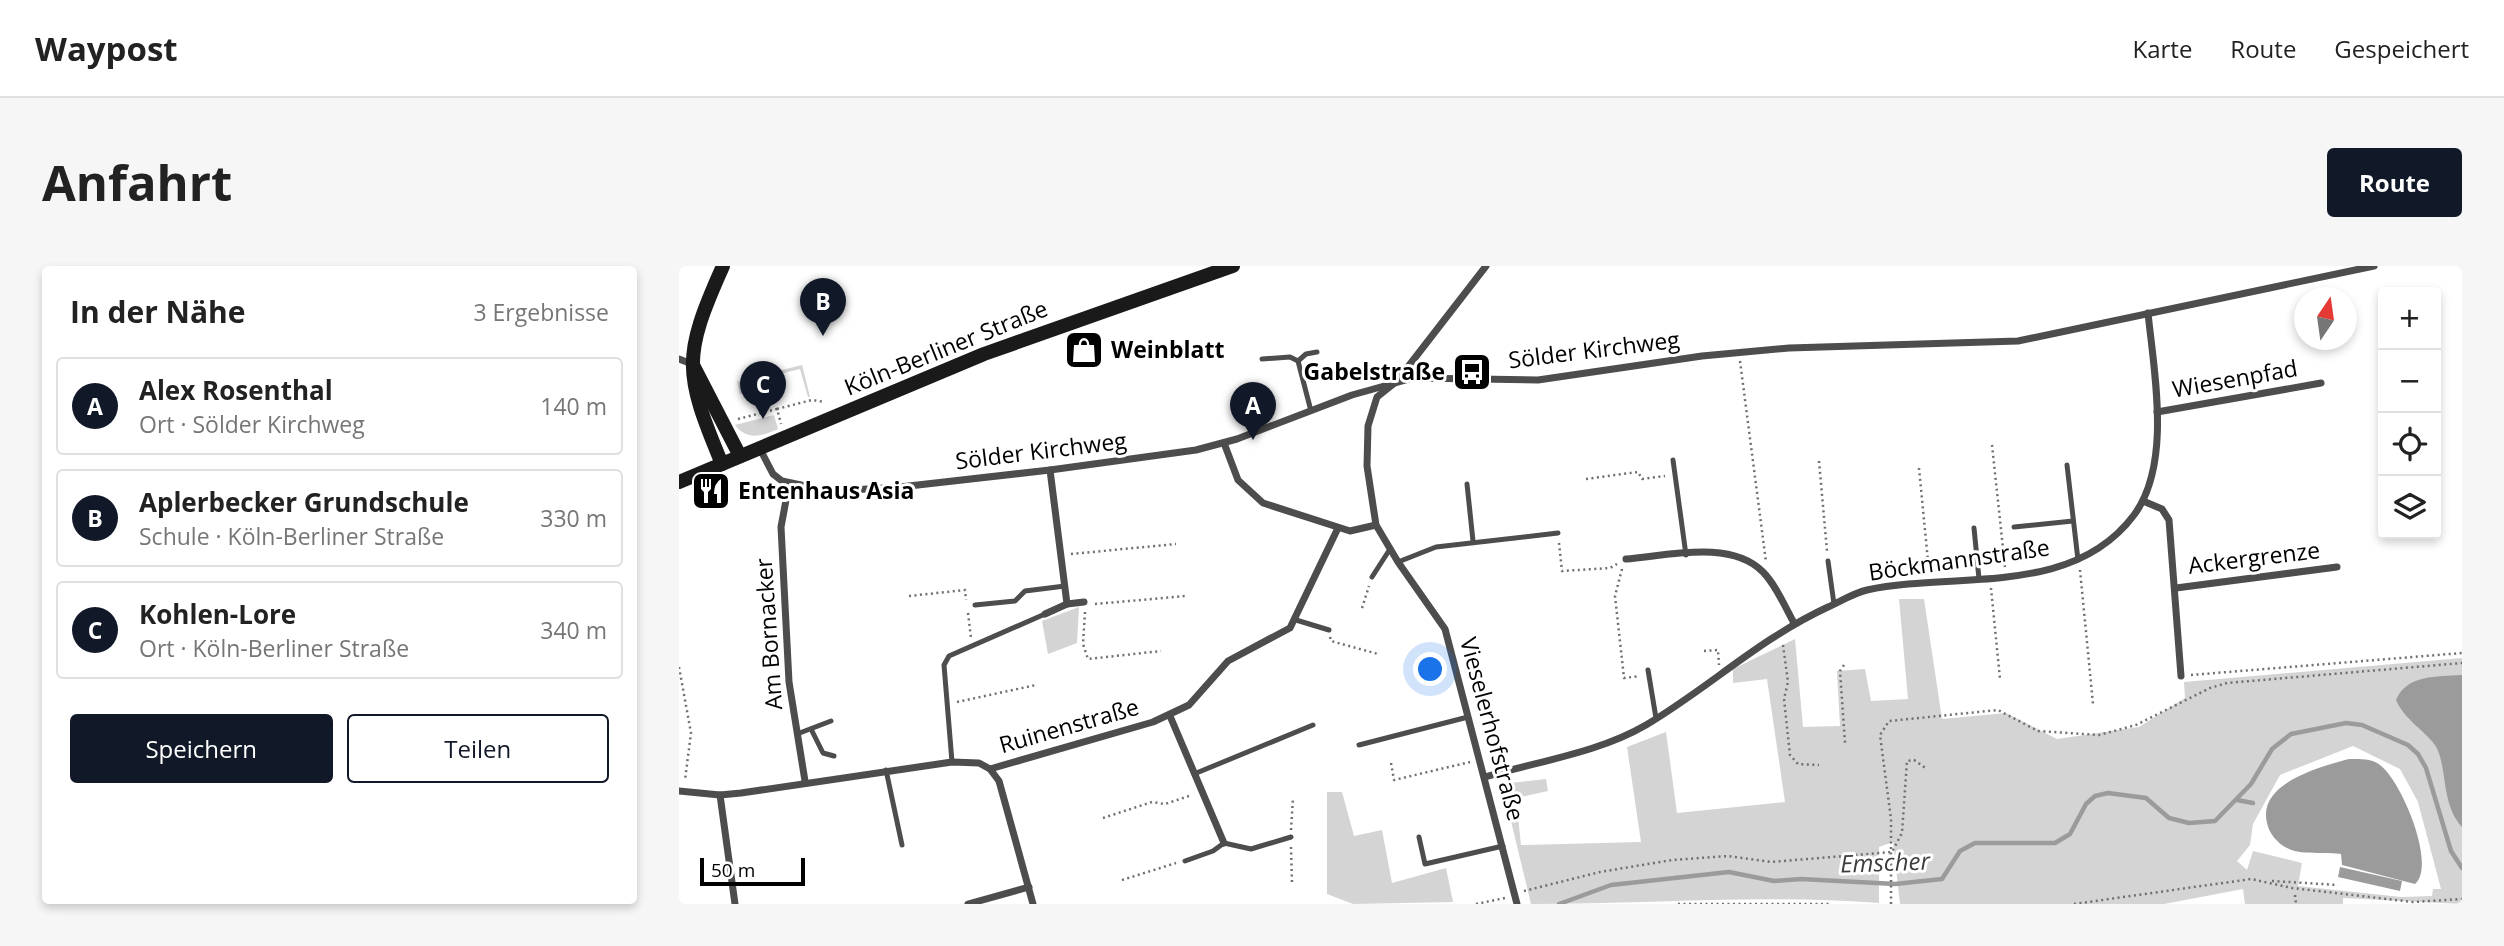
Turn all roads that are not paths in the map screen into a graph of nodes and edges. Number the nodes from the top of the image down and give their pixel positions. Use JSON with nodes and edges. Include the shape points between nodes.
{"nodes":[{"id":1,"x":723,"y":266,"type":"edge"},
{"id":2,"x":1233,"y":266,"type":"edge"},
{"id":3,"x":1486,"y":266,"type":"edge"},
{"id":4,"x":2374,"y":266,"type":"edge"},
{"id":5,"x":2148,"y":313,"type":"junction"},
{"id":6,"x":1317,"y":352,"type":"dead end"},
{"id":7,"x":1262,"y":359,"type":"dead end"},
{"id":8,"x":1298,"y":361,"type":"junction"},
{"id":9,"x":685,"y":362,"type":"edge"},
{"id":10,"x":1397,"y":381,"type":"junction"},
{"id":11,"x":2321,"y":383,"type":"dead end"},
{"id":12,"x":1311,"y":411,"type":"junction"},
{"id":13,"x":2157,"y":412,"type":"junction"},
{"id":14,"x":1224,"y":443,"type":"junction"},
{"id":15,"x":759,"y":448,"type":"junction"},
{"id":16,"x":740,"y":456,"type":"junction"},
{"id":17,"x":1673,"y":460,"type":"dead end"},
{"id":18,"x":722,"y":464,"type":"junction"},
{"id":19,"x":2067,"y":465,"type":"dead end"},
{"id":20,"x":1050,"y":470,"type":"junction"},
{"id":21,"x":679,"y":482,"type":"edge"},
{"id":22,"x":789,"y":484,"type":"junction"},
{"id":23,"x":1467,"y":484,"type":"dead end"},
{"id":24,"x":2143,"y":501,"type":"junction"},
{"id":25,"x":2073,"y":521,"type":"junction"},
{"id":26,"x":1376,"y":525,"type":"junction"},
{"id":27,"x":2014,"y":527,"type":"dead end"},
{"id":28,"x":1338,"y":528,"type":"junction"},
{"id":29,"x":1974,"y":528,"type":"dead end"},
{"id":30,"x":1558,"y":533,"type":"road end"},
{"id":31,"x":1473,"y":541,"type":"junction"},
{"id":32,"x":1390,"y":549,"type":"junction"},
{"id":33,"x":1686,"y":555,"type":"junction"},
{"id":34,"x":1626,"y":559,"type":"road end"},
{"id":35,"x":2078,"y":560,"type":"junction"},
{"id":36,"x":1828,"y":561,"type":"road end"},
{"id":37,"x":1398,"y":562,"type":"junction"},
{"id":38,"x":2337,"y":567,"type":"dead end"},
{"id":39,"x":1372,"y":577,"type":"road end"},
{"id":40,"x":1979,"y":579,"type":"junction"},
{"id":41,"x":1065,"y":586,"type":"junction"},
{"id":42,"x":2176,"y":588,"type":"junction"},
{"id":43,"x":1067,"y":604,"type":"junction"},
{"id":44,"x":1834,"y":604,"type":"junction"},
{"id":45,"x":975,"y":605,"type":"dead end"},
{"id":46,"x":1085,"y":605,"type":"road end"},
{"id":47,"x":1045,"y":614,"type":"joint"},
{"id":48,"x":1296,"y":621,"type":"junction"},
{"id":49,"x":1794,"y":623,"type":"junction"},
{"id":50,"x":1329,"y":630,"type":"road end"},
{"id":51,"x":1648,"y":670,"type":"dead end"},
{"id":52,"x":2181,"y":676,"type":"road end"},
{"id":53,"x":1170,"y":716,"type":"junction"},
{"id":54,"x":1468,"y":717,"type":"junction"},
{"id":55,"x":1656,"y":718,"type":"junction"},
{"id":56,"x":831,"y":721,"type":"dead end"},
{"id":57,"x":1313,"y":725,"type":"dead end"},
{"id":58,"x":811,"y":729,"type":"junction"},
{"id":59,"x":797,"y":734,"type":"junction"},
{"id":60,"x":1359,"y":746,"type":"dead end"},
{"id":61,"x":834,"y":756,"type":"dead end"},
{"id":62,"x":952,"y":762,"type":"junction"},
{"id":63,"x":990,"y":769,"type":"junction"},
{"id":64,"x":886,"y":770,"type":"junction"},
{"id":65,"x":1194,"y":774,"type":"junction"},
{"id":66,"x":1485,"y":777,"type":"junction"},
{"id":67,"x":805,"y":781,"type":"junction"},
{"id":68,"x":682,"y":788,"type":"edge"},
{"id":69,"x":720,"y":795,"type":"junction"},
{"id":70,"x":1291,"y":837,"type":"dead end"},
{"id":71,"x":1419,"y":837,"type":"dead end"},
{"id":72,"x":1224,"y":843,"type":"junction"},
{"id":73,"x":902,"y":845,"type":"dead end"},
{"id":74,"x":1503,"y":846,"type":"junction"},
{"id":75,"x":1185,"y":861,"type":"road end"},
{"id":76,"x":1029,"y":887,"type":"junction"},
{"id":77,"x":1516,"y":899,"type":"edge"},
{"id":78,"x":735,"y":904,"type":"edge"},
{"id":79,"x":968,"y":904,"type":"edge"},
{"id":80,"x":1033,"y":904,"type":"edge"}],
"edges":[{"from":1,"to":9,"type":"main road"},
{"from":2,"to":15,"type":"main road","name":"Köln-Berliner Straße","via":[[984,354]]},
{"from":3,"to":10,"type":"street","name":"Vieselerhofstraße"},
{"from":4,"to":5,"type":"street","name":"Sölder Kirchweg"},
{"from":5,"to":10,"type":"street","name":"Sölder Kirchweg","via":[[2018,341],[1790,348],[1538,380],[1429,377]]},
{"from":5,"to":13,"type":"street","name":"Böckmannstraße"},
{"from":6,"to":8,"type":"lane"},
{"from":7,"to":8,"type":"lane","via":[[1290,357]]},
{"from":8,"to":12,"type":"lane"},
{"from":9,"to":16,"type":"main road"},
{"from":9,"to":18,"type":"main road"},
{"from":10,"to":12,"type":"street","name":"Sölder Kirchweg"},
{"from":10,"to":26,"type":"street","name":"Vieselerhofstraße","via":[[1377,397],[1368,426],[1367,466]]},
{"from":11,"to":13,"type":"street","name":"Wiesenpfad"},
{"from":12,"to":14,"type":"street","name":"Sölder Kirchweg"},
{"from":13,"to":24,"type":"street","name":"Böckmannstraße","via":[[2155,453]]},
{"from":14,"to":20,"type":"street","name":"Sölder Kirchweg"},
{"from":14,"to":28,"type":"street","via":[[1238,480],[1251,495]]},
{"from":15,"to":16,"type":"main road","name":"Köln-Berliner Straße"},
{"from":15,"to":22,"type":"street","via":[[776,478]]},
{"from":16,"to":18,"type":"main road","name":"Köln-Berliner Straße"},
{"from":17,"to":33,"type":"lane"},
{"from":18,"to":21,"type":"main road","name":"Köln-Berliner Straße"},
{"from":19,"to":25,"type":"lane"},
{"from":20,"to":22,"type":"street","name":"Sölder Kirchweg","via":[[900,487],[830,489]]},
{"from":20,"to":41,"type":"street"},
{"from":22,"to":59,"type":"street","name":"Am Bornacker","via":[[781,527],[789,682]]},
{"from":23,"to":31,"type":"lane"},
{"from":24,"to":35,"type":"street","name":"Böckmannstraße","via":[[2121,531]]},
{"from":24,"to":42,"type":"street","via":[[2167,512]]},
{"from":25,"to":27,"type":"lane"},
{"from":25,"to":35,"type":"lane"},
{"from":26,"to":28,"type":"street","via":[[1360,530]]},
{"from":26,"to":32,"type":"street","name":"Vieselerhofstraße"},
{"from":28,"to":48,"type":"street"},
{"from":29,"to":40,"type":"lane"},
{"from":30,"to":31,"type":"lane"},
{"from":31,"to":37,"type":"lane","via":[[1436,547]]},
{"from":32,"to":37,"type":"street","name":"Vieselerhofstraße"},
{"from":32,"to":39,"type":"lane"},
{"from":33,"to":34,"type":"street"},
{"from":33,"to":49,"type":"street","via":[[1720,552],[1744,558],[1763,572]]},
{"from":35,"to":40,"type":"street","name":"Böckmannstraße","via":[[2050,569]]},
{"from":36,"to":44,"type":"lane"},
{"from":37,"to":54,"type":"street","name":"Vieselerhofstraße","via":[[1445,629]]},
{"from":38,"to":42,"type":"street","name":"Ackergrenze"},
{"from":40,"to":44,"type":"street","name":"Böckmannstraße","via":[[1865,591]]},
{"from":41,"to":43,"type":"street"},
{"from":41,"to":45,"type":"lane","via":[[1024,591],[1015,601]]},
{"from":42,"to":52,"type":"street"},
{"from":43,"to":46,"type":"street"},
{"from":43,"to":47,"type":"street"},
{"from":44,"to":49,"type":"street","name":"Böckmannstraße"},
{"from":47,"to":62,"type":"lane","via":[[949,656],[944,665]]},
{"from":48,"to":50,"type":"lane"},
{"from":48,"to":53,"type":"street","name":"Ruinenstraße","via":[[1282,634],[1228,661],[1199,697]]},
{"from":49,"to":55,"type":"street","name":"Böckmannstraße"},
{"from":51,"to":55,"type":"lane"},
{"from":53,"to":63,"type":"street","name":"Ruinenstraße"},
{"from":53,"to":65,"type":"street"},
{"from":54,"to":60,"type":"lane"},
{"from":54,"to":66,"type":"street","name":"Vieselerhofstraße"},
{"from":55,"to":66,"type":"street","name":"Böckmannstraße","via":[[1596,747]]},
{"from":56,"to":58,"type":"lane"},
{"from":57,"to":65,"type":"lane"},
{"from":58,"to":59,"type":"lane"},
{"from":58,"to":61,"type":"lane","via":[[823,754]]},
{"from":59,"to":67,"type":"street","name":"Am Bornacker"},
{"from":62,"to":63,"type":"street","name":"Ruinenstraße","via":[[979,763]]},
{"from":62,"to":64,"type":"street","name":"Ruinenstraße"},
{"from":63,"to":76,"type":"street","via":[[999,781]]},
{"from":64,"to":67,"type":"street","name":"Ruinenstraße"},
{"from":64,"to":73,"type":"lane"},
{"from":65,"to":72,"type":"street"},
{"from":66,"to":74,"type":"street","name":"Vieselerhofstraße"},
{"from":67,"to":69,"type":"street","name":"Ruinenstraße"},
{"from":68,"to":69,"type":"street","name":"Ruinenstraße"},
{"from":69,"to":78,"type":"street"},
{"from":70,"to":72,"type":"lane","via":[[1251,849]]},
{"from":71,"to":74,"type":"lane","name":"Vieselerhofstraße","via":[[1425,864]]},
{"from":72,"to":75,"type":"lane"},
{"from":74,"to":77,"type":"street","name":"Vieselerhofstraße"},
{"from":76,"to":79,"type":"street"},
{"from":76,"to":80,"type":"street"}]}
